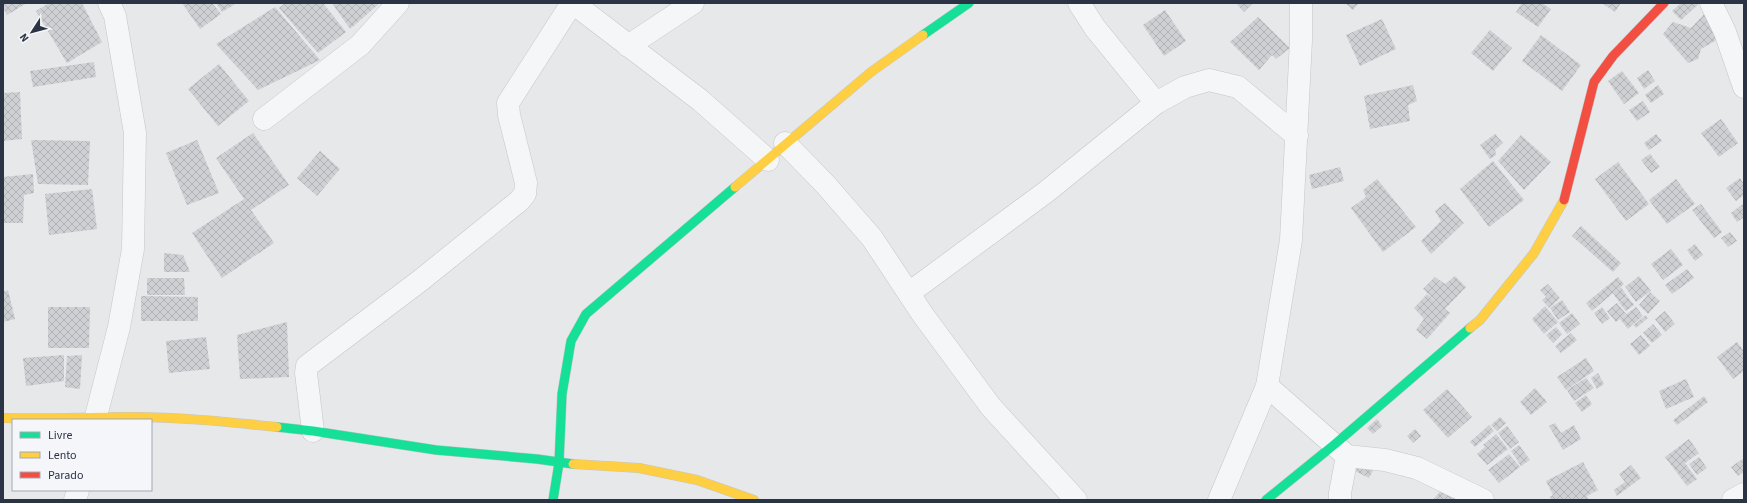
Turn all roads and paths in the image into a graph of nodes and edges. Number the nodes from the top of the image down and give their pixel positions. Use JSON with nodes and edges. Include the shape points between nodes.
{"nodes":[{"id":1,"x":109,"y":3,"type":"edge"},
{"id":2,"x":398,"y":3,"type":"edge"},
{"id":3,"x":572,"y":3,"type":"edge"},
{"id":4,"x":693,"y":3,"type":"edge"},
{"id":5,"x":968,"y":3,"type":"edge"},
{"id":6,"x":1079,"y":3,"type":"edge"},
{"id":7,"x":1301,"y":3,"type":"edge"},
{"id":8,"x":1664,"y":3,"type":"edge"},
{"id":9,"x":1711,"y":3,"type":"edge"},
{"id":10,"x":628,"y":46,"type":"junction"},
{"id":11,"x":1744,"y":87,"type":"edge"},
{"id":12,"x":1156,"y":103,"type":"junction"},
{"id":13,"x":264,"y":119,"type":"dead end"},
{"id":14,"x":1297,"y":136,"type":"junction"},
{"id":15,"x":786,"y":143,"type":"junction"},
{"id":16,"x":768,"y":160,"type":"junction"},
{"id":17,"x":909,"y":292,"type":"junction"},
{"id":18,"x":1267,"y":386,"type":"junction"},
{"id":19,"x":3,"y":418,"type":"edge"},
{"id":20,"x":95,"y":419,"type":"edge"},
{"id":21,"x":152,"y":420,"type":"edge"},
{"id":22,"x":313,"y":431,"type":"junction"},
{"id":23,"x":1341,"y":450,"type":"junction"},
{"id":24,"x":558,"y":463,"type":"junction"},
{"id":25,"x":1744,"y":494,"type":"edge"},
{"id":26,"x":553,"y":500,"type":"edge"},
{"id":27,"x":754,"y":500,"type":"edge"},
{"id":28,"x":1076,"y":500,"type":"edge"},
{"id":29,"x":1219,"y":500,"type":"edge"},
{"id":30,"x":1266,"y":500,"type":"edge"},
{"id":31,"x":1340,"y":500,"type":"edge"},
{"id":32,"x":1483,"y":500,"type":"edge"},
{"id":33,"x":1733,"y":500,"type":"edge"}],
"edges":[{"from":1,"to":20,"type":"street","via":[[115,16],[135,133],[133,249],[119,327]]},
{"from":2,"to":13,"type":"street","via":[[360,45]]},
{"from":3,"to":10,"type":"street"},
{"from":3,"to":22,"type":"street","via":[[508,103],[526,184],[525,194],[421,280],[308,366],[306,373]]},
{"from":4,"to":10,"type":"street"},
{"from":5,"to":15,"type":"street","via":[[871,72]]},
{"from":6,"to":12,"type":"street","via":[[1095,28]]},
{"from":7,"to":14,"type":"street"},
{"from":8,"to":23,"type":"street","via":[[1613,56],[1594,82],[1566,196],[1534,253],[1480,320]]},
{"from":9,"to":11,"type":"street","via":[[1725,32]]},
{"from":10,"to":16,"type":"street","via":[[700,100]]},
{"from":12,"to":14,"type":"street","via":[[1185,87],[1209,80],[1238,88]]},
{"from":12,"to":17,"type":"street","via":[[1046,192]]},
{"from":14,"to":18,"type":"street","via":[[1291,240]]},
{"from":15,"to":16,"type":"street"},
{"from":15,"to":17,"type":"street","via":[[872,238]]},
{"from":16,"to":24,"type":"street","via":[[586,314],[571,341],[562,394]]},
{"from":17,"to":28,"type":"street","via":[[923,315],[992,407]]},
{"from":18,"to":23,"type":"street"},
{"from":18,"to":29,"type":"street"},
{"from":19,"to":20,"type":"street"},
{"from":21,"to":22,"type":"street","via":[[209,420]]},
{"from":22,"to":24,"type":"street","via":[[436,450]]},
{"from":23,"to":30,"type":"street"},
{"from":23,"to":31,"type":"street"},
{"from":23,"to":32,"type":"street","via":[[1417,468]]},
{"from":24,"to":26,"type":"street"},
{"from":24,"to":27,"type":"street","via":[[639,468],[697,480]]},
{"from":25,"to":33,"type":"street"}]}
